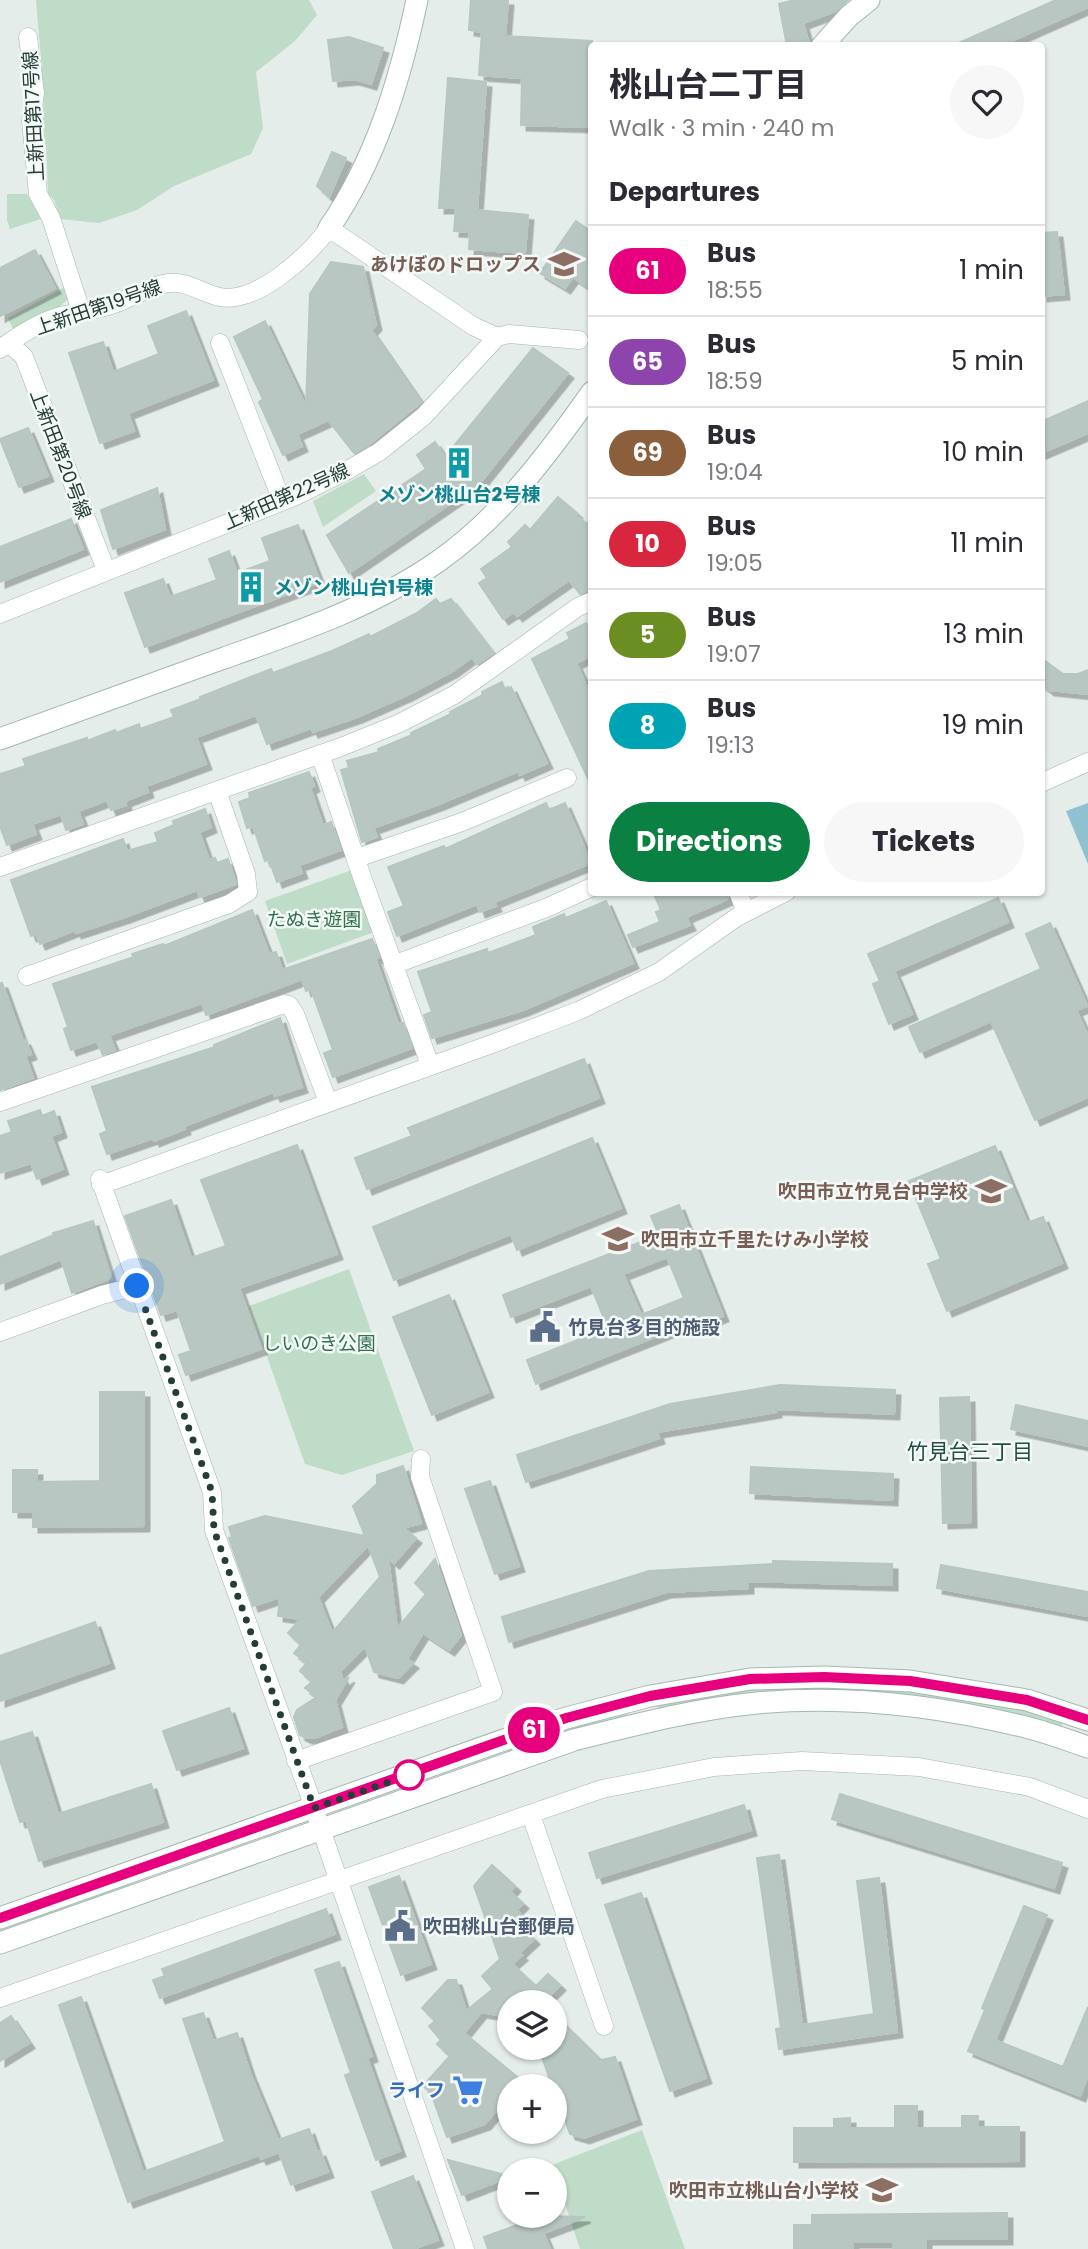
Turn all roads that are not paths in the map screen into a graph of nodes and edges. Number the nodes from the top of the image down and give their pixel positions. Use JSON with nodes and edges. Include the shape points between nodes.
{"nodes":[{"id":1,"x":417,"y":0,"type":"edge"},
{"id":2,"x":869,"y":0,"type":"edge"},
{"id":3,"x":29,"y":37,"type":"dead end"},
{"id":4,"x":826,"y":42,"type":"edge"},
{"id":5,"x":329,"y":228,"type":"junction"},
{"id":6,"x":82,"y":312,"type":"junction"},
{"id":7,"x":497,"y":337,"type":"junction"},
{"id":8,"x":579,"y":340,"type":"dead end"},
{"id":9,"x":220,"y":343,"type":"dead end"},
{"id":10,"x":4,"y":346,"type":"edge"},
{"id":11,"x":588,"y":398,"type":"edge"},
{"id":12,"x":282,"y":501,"type":"junction"},
{"id":13,"x":106,"y":570,"type":"junction"},
{"id":14,"x":588,"y":603,"type":"edge"},
{"id":15,"x":0,"y":614,"type":"edge"},
{"id":16,"x":0,"y":739,"type":"edge"},
{"id":17,"x":320,"y":754,"type":"junction"},
{"id":18,"x":1088,"y":762,"type":"edge"},
{"id":19,"x":567,"y":778,"type":"dead end"},
{"id":20,"x":1045,"y":781,"type":"edge"},
{"id":21,"x":217,"y":791,"type":"junction"},
{"id":22,"x":357,"y":858,"type":"junction"},
{"id":23,"x":0,"y":867,"type":"edge"},
{"id":24,"x":588,"y":889,"type":"edge"},
{"id":25,"x":740,"y":896,"type":"edge"},
{"id":26,"x":778,"y":896,"type":"edge"},
{"id":27,"x":746,"y":912,"type":"junction"},
{"id":28,"x":393,"y":965,"type":"junction"},
{"id":29,"x":27,"y":976,"type":"dead end"},
{"id":30,"x":430,"y":1065,"type":"junction"},
{"id":31,"x":0,"y":1102,"type":"edge"},
{"id":32,"x":328,"y":1102,"type":"junction"},
{"id":33,"x":137,"y":1286,"type":"junction"},
{"id":34,"x":0,"y":1332,"type":"edge"},
{"id":35,"x":421,"y":1459,"type":"dead end"},
{"id":36,"x":1088,"y":1720,"type":"edge"},
{"id":37,"x":1088,"y":1747,"type":"edge"},
{"id":38,"x":296,"y":1761,"type":"junction"},
{"id":39,"x":314,"y":1808,"type":"junction"},
{"id":40,"x":1088,"y":1808,"type":"edge"},
{"id":41,"x":531,"y":1815,"type":"junction"},
{"id":42,"x":321,"y":1830,"type":"junction"},
{"id":43,"x":338,"y":1880,"type":"junction"},
{"id":44,"x":0,"y":1918,"type":"edge"},
{"id":45,"x":0,"y":1943,"type":"edge"},
{"id":46,"x":0,"y":1998,"type":"edge"},
{"id":47,"x":604,"y":2026,"type":"dead end"},
{"id":48,"x":465,"y":2249,"type":"edge"}],
"edges":[{"from":1,"to":5,"type":"street","via":[[384,118],[358,181]]},
{"from":2,"to":4,"type":"street"},
{"from":3,"to":6,"type":"street","name":"上新田第17号線","via":[[37,194],[60,240]]},
{"from":5,"to":6,"type":"street","name":"上新田第19号線","via":[[304,257],[254,291],[229,298],[178,282],[165,283],[113,305]]},
{"from":5,"to":7,"type":"street","via":[[473,326]]},
{"from":6,"to":10,"type":"street","name":"上新田第19号線","via":[[45,322]]},
{"from":7,"to":8,"type":"street"},
{"from":7,"to":12,"type":"street","name":"上新田第22号線","via":[[437,404],[401,436],[346,471]]},
{"from":9,"to":12,"type":"street"},
{"from":10,"to":13,"type":"street","name":"上新田第20号線","via":[[24,357]]},
{"from":11,"to":16,"type":"street","via":[[515,491],[465,540],[386,593],[269,642]]},
{"from":12,"to":13,"type":"street","name":"上新田第22号線"},
{"from":13,"to":15,"type":"street","name":"上新田第22号線"},
{"from":14,"to":17,"type":"street","via":[[445,700],[383,731]]},
{"from":17,"to":21,"type":"street"},
{"from":17,"to":22,"type":"street"},
{"from":18,"to":20,"type":"street"},
{"from":19,"to":22,"type":"street"},
{"from":21,"to":23,"type":"street"},
{"from":21,"to":29,"type":"street","via":[[246,874],[246,896]]},
{"from":22,"to":28,"type":"street"},
{"from":24,"to":28,"type":"street"},
{"from":25,"to":27,"type":"street"},
{"from":26,"to":27,"type":"street"},
{"from":27,"to":30,"type":"street","via":[[666,968],[626,989],[537,1028]]},
{"from":28,"to":30,"type":"street"},
{"from":30,"to":32,"type":"street"},
{"from":31,"to":32,"type":"street","via":[[284,1004],[295,1014]]},
{"from":32,"to":33,"type":"street","via":[[100,1182]]},
{"from":33,"to":34,"type":"street"},
{"from":33,"to":38,"type":"street","via":[[212,1492],[214,1530]]},
{"from":35,"to":38,"type":"street","via":[[419,1477],[493,1692]]},
{"from":36,"to":39,"type":"street","via":[[1027,1700],[910,1681],[750,1679],[650,1696],[566,1718]]},
{"from":37,"to":42,"type":"street","via":[[1017,1725],[897,1704],[757,1703],[655,1719],[574,1740]]},
{"from":38,"to":39,"type":"street"},
{"from":39,"to":42,"type":"street"},
{"from":39,"to":44,"type":"street"},
{"from":40,"to":41,"type":"street","via":[[1030,1787],[919,1767],[802,1761],[714,1767],[627,1784]]},
{"from":41,"to":43,"type":"street"},
{"from":41,"to":47,"type":"street"},
{"from":42,"to":43,"type":"street"},
{"from":42,"to":45,"type":"street"},
{"from":43,"to":46,"type":"street"},
{"from":43,"to":48,"type":"street"}]}
